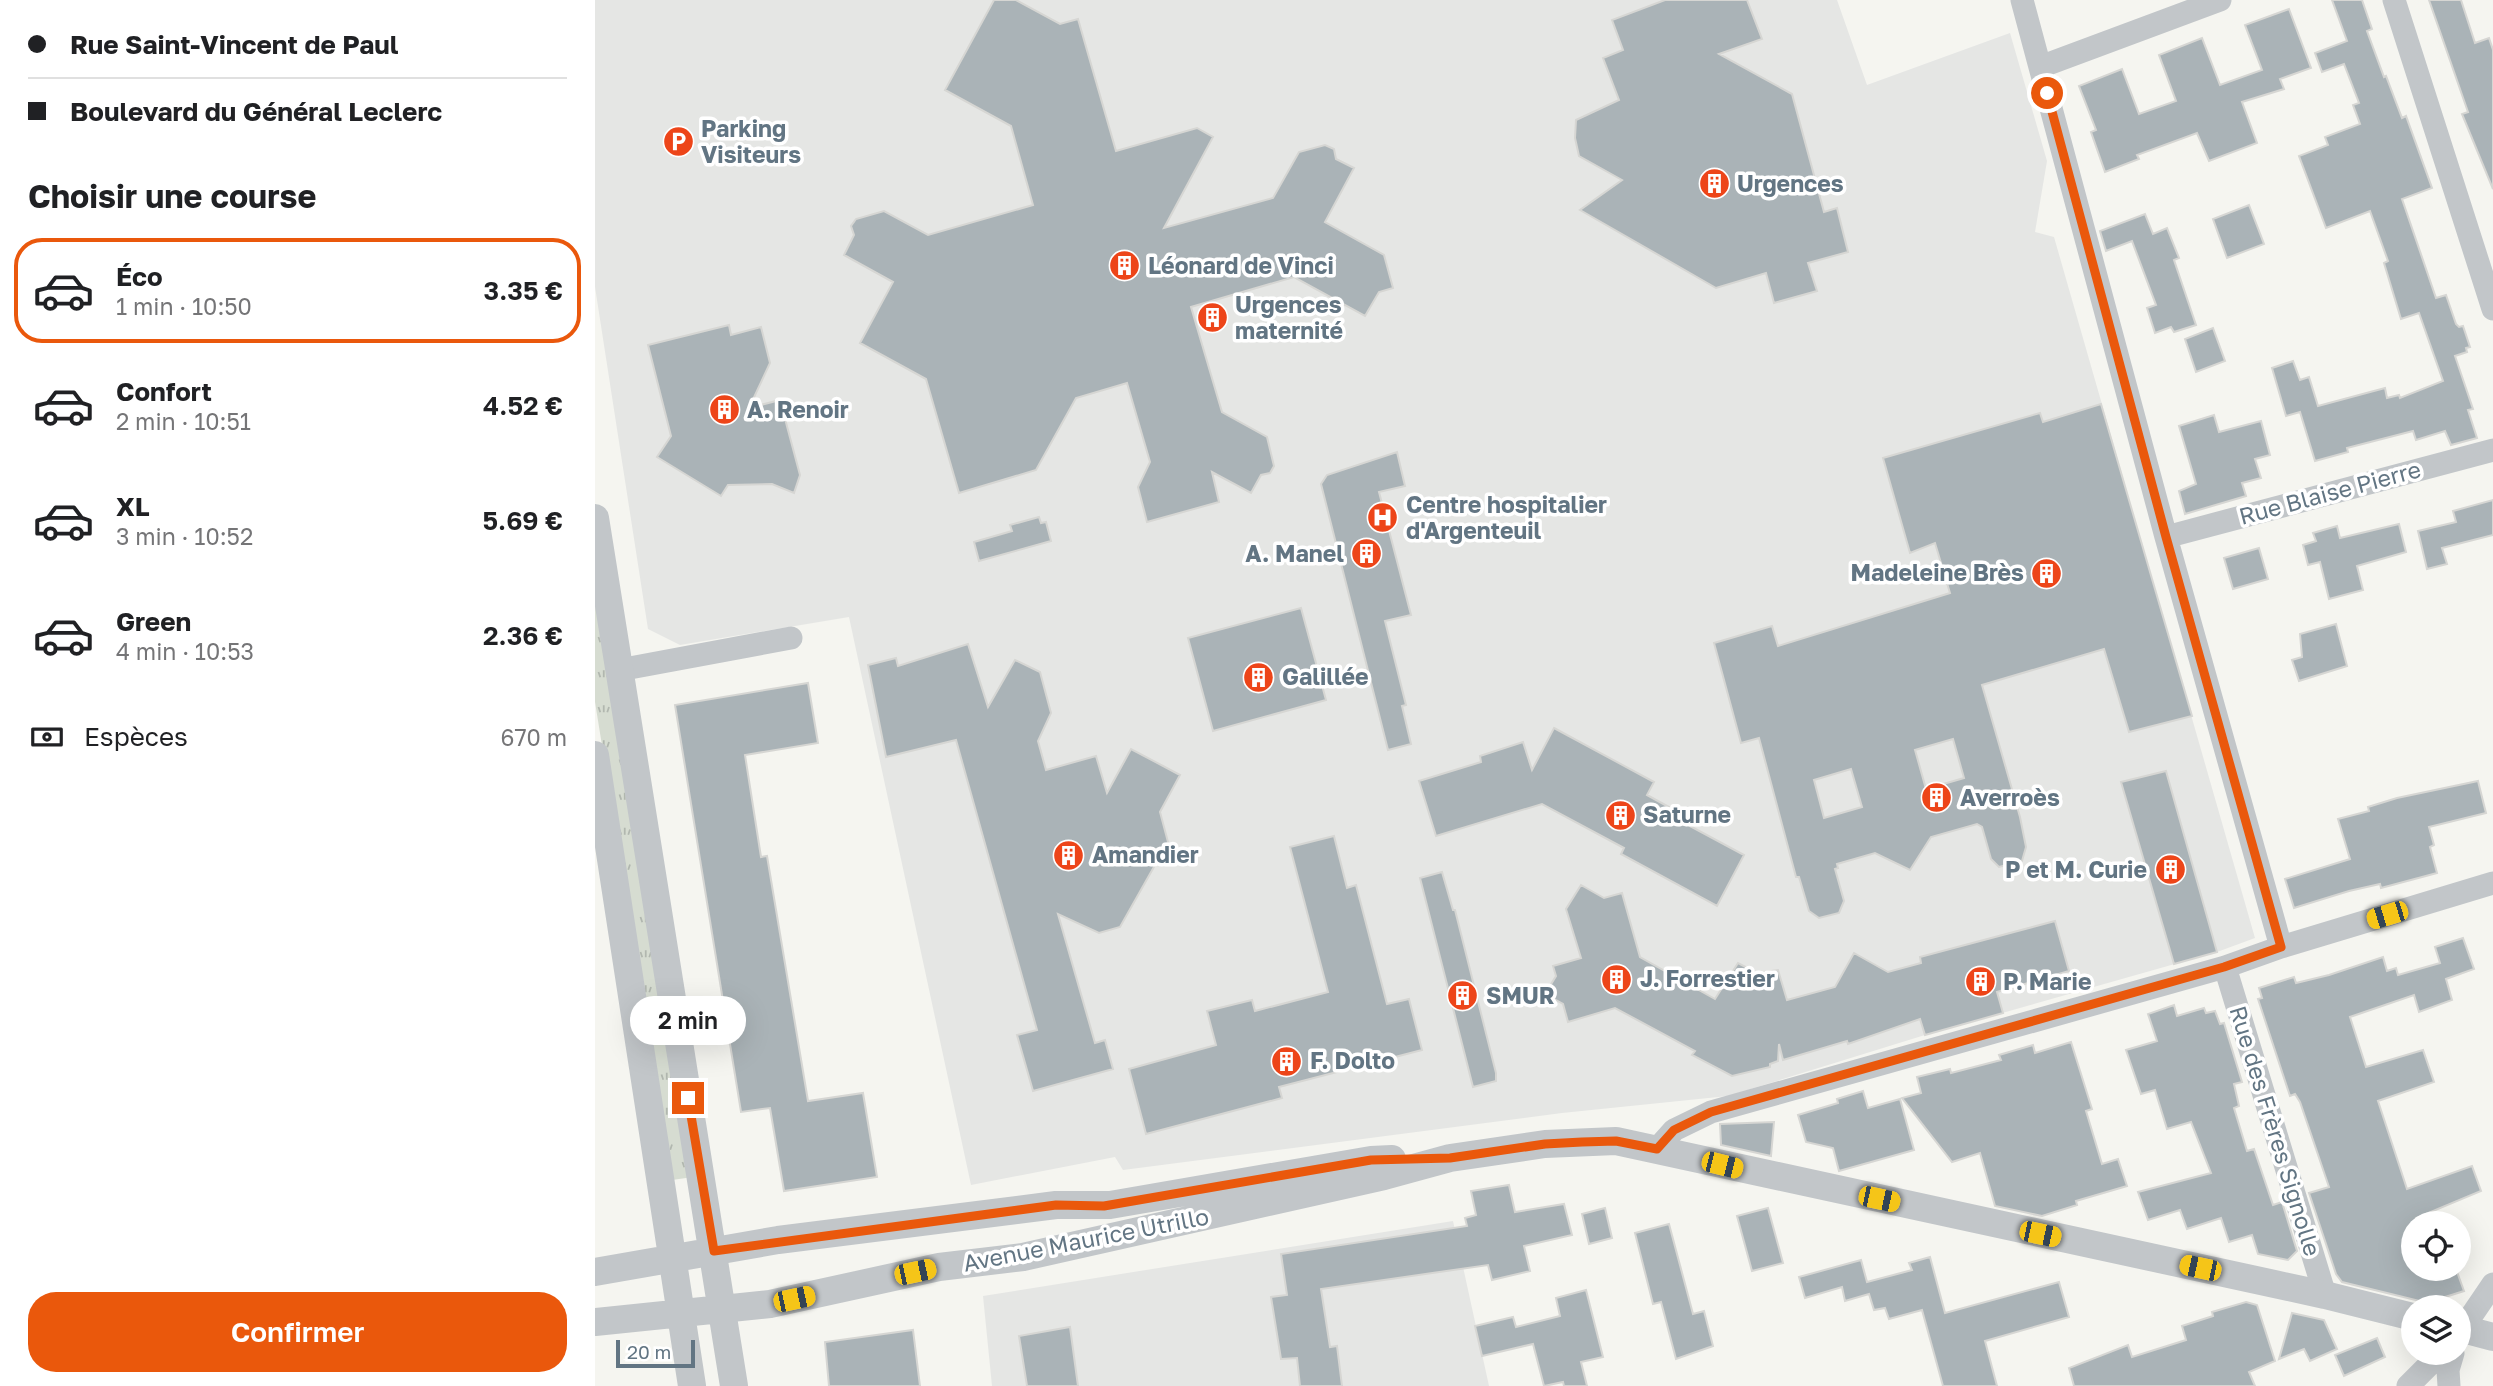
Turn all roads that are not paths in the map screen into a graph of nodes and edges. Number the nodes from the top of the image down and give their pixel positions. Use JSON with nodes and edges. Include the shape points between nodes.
{"nodes":[{"id":1,"x":2022,"y":0,"type":"edge"},
{"id":2,"x":2220,"y":0,"type":"edge"},
{"id":3,"x":2394,"y":0,"type":"edge"},
{"id":4,"x":2040,"y":67,"type":"junction"},
{"id":5,"x":2493,"y":309,"type":"edge"},
{"id":6,"x":2493,"y":450,"type":"edge"},
{"id":7,"x":595,"y":519,"type":"edge"},
{"id":8,"x":2166,"y":537,"type":"junction"},
{"id":9,"x":791,"y":638,"type":"dead end"},
{"id":10,"x":619,"y":670,"type":"junction"},
{"id":11,"x":595,"y":755,"type":"edge"},
{"id":12,"x":2493,"y":883,"type":"edge"},
{"id":13,"x":2281,"y":947,"type":"junction"},
{"id":14,"x":2224,"y":967,"type":"junction"},
{"id":15,"x":1657,"y":1149,"type":"junction"},
{"id":16,"x":1450,"y":1158,"type":"junction"},
{"id":17,"x":714,"y":1251,"type":"junction"},
{"id":18,"x":671,"y":1259,"type":"junction"},
{"id":19,"x":595,"y":1272,"type":"edge"},
{"id":20,"x":2493,"y":1284,"type":"edge"},
{"id":21,"x":2325,"y":1295,"type":"junction"},
{"id":22,"x":722,"y":1311,"type":"junction"},
{"id":23,"x":680,"y":1314,"type":"junction"},
{"id":24,"x":2401,"y":1314,"type":"edge"},
{"id":25,"x":2471,"y":1318,"type":"edge"},
{"id":26,"x":595,"y":1322,"type":"edge"},
{"id":27,"x":2471,"y":1337,"type":"edge"},
{"id":28,"x":2493,"y":1337,"type":"edge"},
{"id":29,"x":2429,"y":1365,"type":"edge"},
{"id":30,"x":2450,"y":1365,"type":"edge"},
{"id":31,"x":692,"y":1386,"type":"edge"},
{"id":32,"x":734,"y":1386,"type":"edge"},
{"id":33,"x":2408,"y":1386,"type":"edge"},
{"id":34,"x":2449,"y":1386,"type":"edge"}],
"edges":[{"from":1,"to":4,"type":"street"},
{"from":2,"to":4,"type":"street"},
{"from":3,"to":5,"type":"street"},
{"from":4,"to":8,"type":"street"},
{"from":6,"to":8,"type":"street","name":"Rue Blaise Pierre"},
{"from":7,"to":10,"type":"street"},
{"from":8,"to":13,"type":"street"},
{"from":9,"to":10,"type":"street"},
{"from":10,"to":17,"type":"street"},
{"from":11,"to":18,"type":"street"},
{"from":12,"to":13,"type":"street"},
{"from":13,"to":14,"type":"street"},
{"from":14,"to":15,"type":"street","via":[[1711,1112],[1674,1130]]},
{"from":14,"to":21,"type":"street","name":"Rue des Frères Signolle"},
{"from":15,"to":16,"type":"street","name":"Avenue Maurice Utrillo","via":[[1616,1141],[1582,1142]]},
{"from":15,"to":21,"type":"street","name":"Avenue Maurice Utrillo"},
{"from":16,"to":17,"type":"street","name":"Avenue Maurice Utrillo","via":[[1371,1160],[1104,1206],[1056,1205]]},
{"from":16,"to":22,"type":"street","name":"Avenue Maurice Utrillo","via":[[1023,1257],[939,1267]]},
{"from":17,"to":18,"type":"street","name":"Avenue Maurice Utrillo"},
{"from":17,"to":22,"type":"street"},
{"from":18,"to":19,"type":"street","name":"Avenue Maurice Utrillo"},
{"from":18,"to":23,"type":"street"},
{"from":20,"to":25,"type":"street"},
{"from":21,"to":24,"type":"street","name":"Avenue Maurice Utrillo"},
{"from":22,"to":23,"type":"street","name":"Avenue Maurice Utrillo"},
{"from":22,"to":32,"type":"street"},
{"from":23,"to":26,"type":"street","name":"Avenue Maurice Utrillo"},
{"from":23,"to":31,"type":"street"},
{"from":27,"to":28,"type":"street"},
{"from":29,"to":33,"type":"street"},
{"from":30,"to":34,"type":"street"}]}
